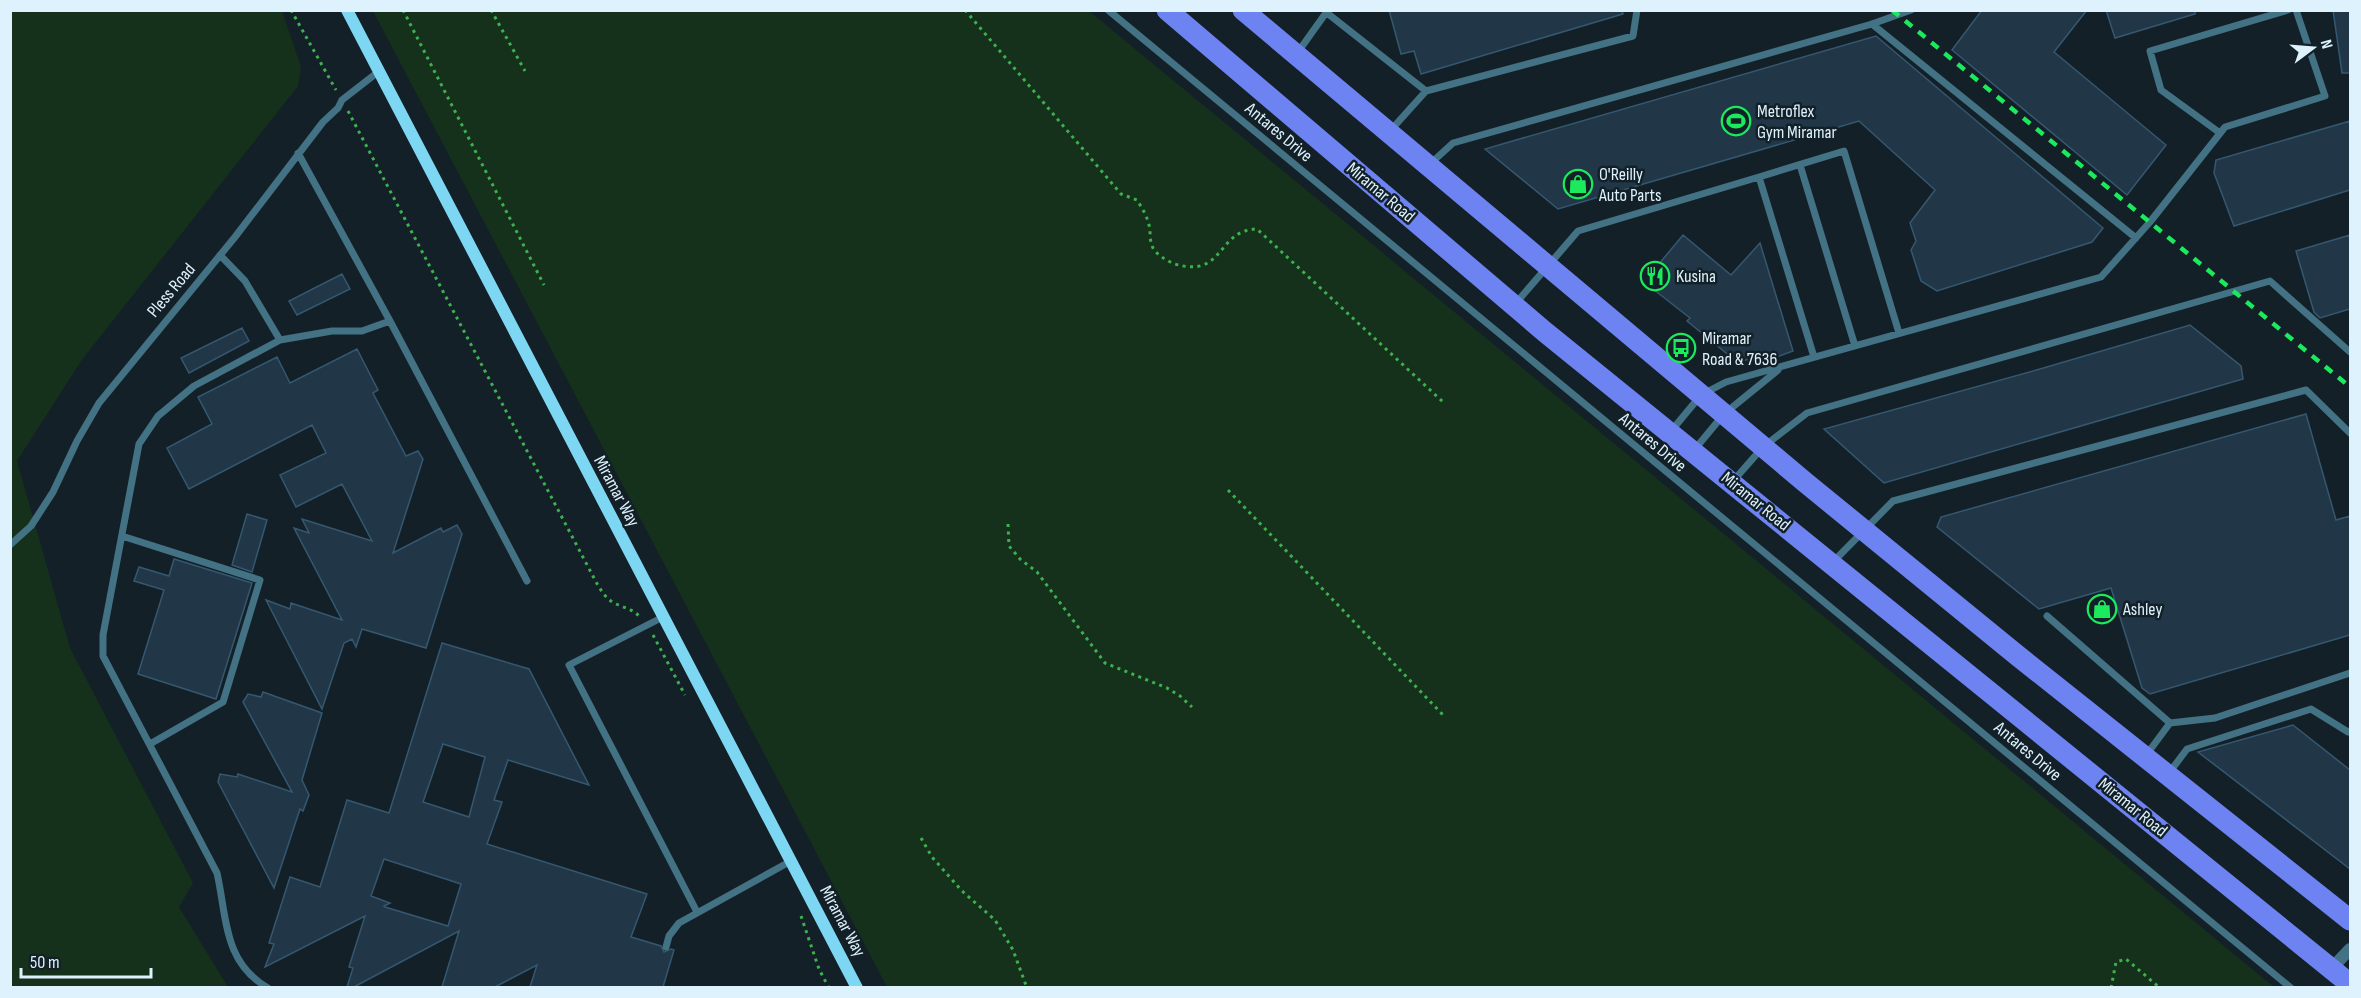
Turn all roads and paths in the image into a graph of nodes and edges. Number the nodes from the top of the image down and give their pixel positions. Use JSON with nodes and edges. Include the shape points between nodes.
{"nodes":[{"id":1,"x":291,"y":10,"type":"edge"},
{"id":2,"x":347,"y":10,"type":"edge"},
{"id":3,"x":403,"y":10,"type":"edge"},
{"id":4,"x":491,"y":10,"type":"edge"},
{"id":5,"x":965,"y":10,"type":"edge"},
{"id":6,"x":1108,"y":10,"type":"edge"},
{"id":7,"x":1167,"y":10,"type":"edge"},
{"id":8,"x":1243,"y":10,"type":"edge"},
{"id":9,"x":1637,"y":10,"type":"edge"},
{"id":10,"x":1911,"y":10,"type":"edge"},
{"id":11,"x":2288,"y":10,"type":"edge"},
{"id":12,"x":2296,"y":10,"type":"edge"},
{"id":13,"x":1327,"y":12,"type":"edge"},
{"id":14,"x":1872,"y":24,"type":"junction"},
{"id":15,"x":1296,"y":55,"type":"junction"},
{"id":16,"x":525,"y":71,"type":"dead end"},
{"id":17,"x":378,"y":72,"type":"junction"},
{"id":18,"x":1426,"y":91,"type":"junction"},
{"id":19,"x":342,"y":100,"type":"junction"},
{"id":20,"x":1388,"y":132,"type":"junction"},
{"id":21,"x":2220,"y":134,"type":"junction"},
{"id":22,"x":298,"y":153,"type":"junction"},
{"id":23,"x":1800,"y":165,"type":"junction"},
{"id":24,"x":1428,"y":166,"type":"junction"},
{"id":25,"x":1759,"y":177,"type":"junction"},
{"id":26,"x":2136,"y":238,"type":"junction"},
{"id":27,"x":220,"y":255,"type":"junction"},
{"id":28,"x":1547,"y":266,"type":"junction"},
{"id":29,"x":544,"y":285,"type":"dead end"},
{"id":30,"x":1514,"y":305,"type":"junction"},
{"id":31,"x":390,"y":321,"type":"junction"},
{"id":32,"x":1899,"y":333,"type":"junction"},
{"id":33,"x":280,"y":340,"type":"junction"},
{"id":34,"x":1856,"y":346,"type":"junction"},
{"id":35,"x":2350,"y":352,"type":"edge"},
{"id":36,"x":1814,"y":357,"type":"junction"},
{"id":37,"x":1780,"y":368,"type":"junction"},
{"id":38,"x":1701,"y":395,"type":"junction"},
{"id":39,"x":1443,"y":402,"type":"dead end"},
{"id":40,"x":1724,"y":414,"type":"junction"},
{"id":41,"x":1670,"y":432,"type":"junction"},
{"id":42,"x":2350,"y":434,"type":"edge"},
{"id":43,"x":1763,"y":447,"type":"junction"},
{"id":44,"x":1693,"y":451,"type":"junction"},
{"id":45,"x":1732,"y":482,"type":"junction"},
{"id":46,"x":1228,"y":490,"type":"dead end"},
{"id":47,"x":1008,"y":524,"type":"dead end"},
{"id":48,"x":1864,"y":530,"type":"junction"},
{"id":49,"x":122,"y":536,"type":"junction"},
{"id":50,"x":10,"y":545,"type":"edge"},
{"id":51,"x":1832,"y":562,"type":"junction"},
{"id":52,"x":527,"y":581,"type":"dead end"},
{"id":53,"x":2046,"y":616,"type":"dead end"},
{"id":54,"x":663,"y":617,"type":"junction"},
{"id":55,"x":648,"y":626,"type":"junction"},
{"id":56,"x":2350,"y":673,"type":"edge"},
{"id":57,"x":691,"y":705,"type":"dead end"},
{"id":58,"x":1192,"y":707,"type":"dead end"},
{"id":59,"x":1443,"y":715,"type":"dead end"},
{"id":60,"x":2170,"y":723,"type":"junction"},
{"id":61,"x":2349,"y":732,"type":"edge"},
{"id":62,"x":150,"y":744,"type":"junction"},
{"id":63,"x":2145,"y":757,"type":"junction"},
{"id":64,"x":2167,"y":775,"type":"junction"},
{"id":65,"x":921,"y":838,"type":"dead end"},
{"id":66,"x":791,"y":861,"type":"junction"},
{"id":67,"x":697,"y":912,"type":"junction"},
{"id":68,"x":800,"y":912,"type":"dead end"},
{"id":69,"x":2350,"y":920,"type":"edge"},
{"id":70,"x":666,"y":947,"type":"dead end"},
{"id":71,"x":2350,"y":949,"type":"edge"},
{"id":72,"x":2332,"y":968,"type":"junction"},
{"id":73,"x":2350,"y":984,"type":"edge"},
{"id":74,"x":268,"y":987,"type":"edge"},
{"id":75,"x":829,"y":987,"type":"edge"},
{"id":76,"x":857,"y":987,"type":"edge"},
{"id":77,"x":1027,"y":987,"type":"edge"},
{"id":78,"x":2110,"y":987,"type":"edge"},
{"id":79,"x":2160,"y":987,"type":"edge"},
{"id":80,"x":2291,"y":987,"type":"edge"}],
"edges":[{"from":1,"to":19,"type":"path"},
{"from":2,"to":17,"type":"street","name":"Miramar Way"},
{"from":3,"to":29,"type":"path"},
{"from":4,"to":16,"type":"path"},
{"from":5,"to":39,"type":"path","via":[[1120,194],[1137,200],[1149,225],[1152,247],[1166,261],[1191,268],[1208,264],[1235,235],[1245,229],[1257,229]]},
{"from":6,"to":80,"type":"lane","name":"Antares Drive"},
{"from":7,"to":30,"type":"main road","name":"Miramar Road"},
{"from":8,"to":15,"type":"main road"},
{"from":9,"to":18,"type":"lane","via":[[1633,36]]},
{"from":10,"to":14,"type":"lane"},
{"from":11,"to":21,"type":"lane","via":[[2150,51],[2162,90]]},
{"from":12,"to":21,"type":"lane","via":[[2325,96],[2224,127]]},
{"from":13,"to":15,"type":"lane"},
{"from":13,"to":18,"type":"lane"},
{"from":14,"to":24,"type":"lane","via":[[1453,143]]},
{"from":14,"to":26,"type":"lane"},
{"from":15,"to":20,"type":"main road"},
{"from":17,"to":19,"type":"lane","name":"Pless Road"},
{"from":17,"to":54,"type":"street","name":"Miramar Way"},
{"from":18,"to":20,"type":"lane"},
{"from":19,"to":22,"type":"lane","name":"Pless Road"},
{"from":19,"to":55,"type":"path","via":[[595,580],[604,595],[635,611]]},
{"from":20,"to":24,"type":"main road"},
{"from":21,"to":26,"type":"lane"},
{"from":22,"to":27,"type":"lane","name":"Pless Road"},
{"from":22,"to":31,"type":"lane"},
{"from":23,"to":25,"type":"lane"},
{"from":23,"to":32,"type":"lane","via":[[1844,151]]},
{"from":23,"to":34,"type":"lane"},
{"from":24,"to":28,"type":"main road"},
{"from":25,"to":28,"type":"lane","via":[[1578,231]]},
{"from":25,"to":36,"type":"lane"},
{"from":26,"to":32,"type":"lane","via":[[2101,277]]},
{"from":27,"to":33,"type":"lane","via":[[244,281]]},
{"from":27,"to":50,"type":"lane","name":"Pless Road","via":[[99,403],[32,526]]},
{"from":28,"to":30,"type":"lane"},
{"from":28,"to":38,"type":"main road"},
{"from":30,"to":41,"type":"main road","name":"Miramar Road"},
{"from":31,"to":33,"type":"lane","via":[[362,331],[332,331]]},
{"from":31,"to":52,"type":"lane"},
{"from":32,"to":34,"type":"lane"},
{"from":33,"to":49,"type":"lane","via":[[194,386],[158,416],[139,444]]},
{"from":34,"to":36,"type":"lane"},
{"from":35,"to":43,"type":"lane","via":[[2270,281],[1807,413]]},
{"from":36,"to":37,"type":"lane"},
{"from":37,"to":38,"type":"lane","via":[[1726,382]]},
{"from":37,"to":40,"type":"lane"},
{"from":38,"to":40,"type":"main road"},
{"from":38,"to":41,"type":"lane"},
{"from":40,"to":43,"type":"main road"},
{"from":40,"to":44,"type":"lane"},
{"from":41,"to":44,"type":"main road","name":"Miramar Road"},
{"from":42,"to":48,"type":"lane","via":[[2306,390],[1893,501]]},
{"from":43,"to":45,"type":"lane"},
{"from":43,"to":48,"type":"main road"},
{"from":44,"to":45,"type":"main road","name":"Miramar Road"},
{"from":45,"to":51,"type":"main road","name":"Miramar Road"},
{"from":46,"to":59,"type":"path"},
{"from":47,"to":58,"type":"path","via":[[1009,546],[1037,572],[1105,663],[1167,688]]},
{"from":48,"to":51,"type":"lane"},
{"from":48,"to":63,"type":"main road"},
{"from":49,"to":62,"type":"lane","via":[[103,635],[103,656]]},
{"from":49,"to":62,"type":"lane","via":[[260,580],[223,702]]},
{"from":51,"to":72,"type":"main road","name":"Miramar Road"},
{"from":53,"to":60,"type":"lane"},
{"from":54,"to":55,"type":"lane"},
{"from":54,"to":66,"type":"street","name":"Miramar Way"},
{"from":55,"to":57,"type":"path"},
{"from":55,"to":67,"type":"lane","via":[[569,665]]},
{"from":56,"to":60,"type":"lane","via":[[2215,718]]},
{"from":60,"to":63,"type":"lane"},
{"from":61,"to":64,"type":"lane","via":[[2311,709],[2187,749]]},
{"from":62,"to":74,"type":"lane","via":[[217,873],[233,951],[243,966]]},
{"from":63,"to":64,"type":"main road"},
{"from":64,"to":69,"type":"main road"},
{"from":65,"to":77,"type":"path","via":[[962,891],[995,920],[1013,950]]},
{"from":66,"to":67,"type":"lane"},
{"from":66,"to":76,"type":"street","name":"Miramar Way"},
{"from":67,"to":70,"type":"lane","via":[[679,923]]},
{"from":68,"to":75,"type":"path"},
{"from":71,"to":72,"type":"street"},
{"from":72,"to":73,"type":"main road","name":"Miramar Road"},
{"from":78,"to":79,"type":"path","via":[[2116,962],[2126,959]]}]}
